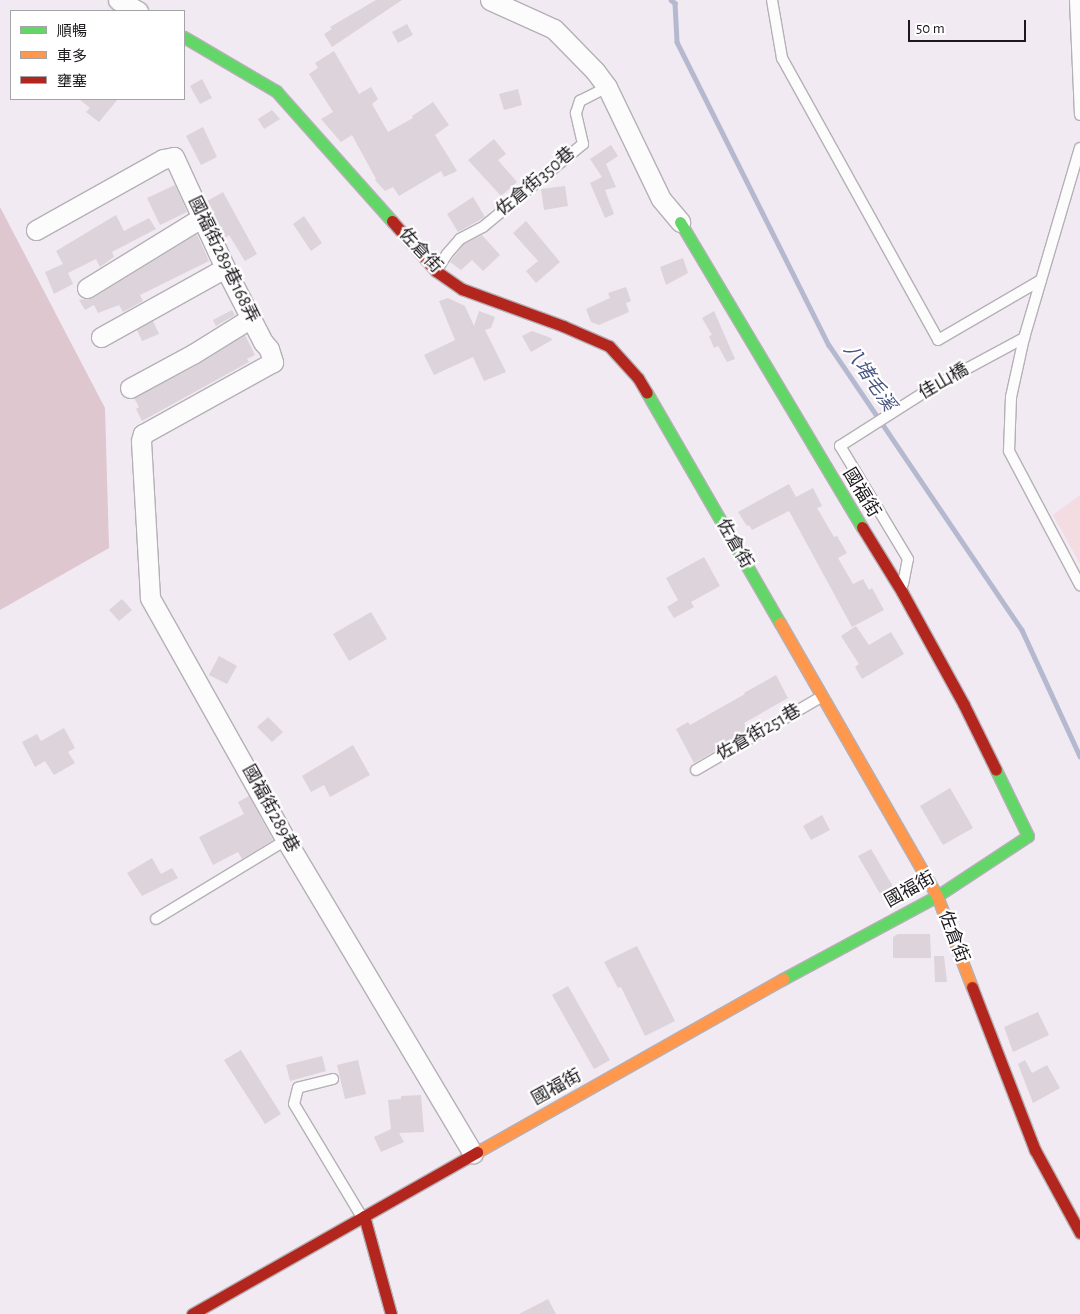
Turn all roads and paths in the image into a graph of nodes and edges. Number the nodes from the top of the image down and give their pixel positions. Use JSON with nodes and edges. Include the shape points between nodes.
{"nodes":[{"id":1,"x":118,"y":0,"type":"edge"},
{"id":2,"x":490,"y":0,"type":"edge"},
{"id":3,"x":772,"y":0,"type":"edge"},
{"id":4,"x":1075,"y":0,"type":"edge"},
{"id":5,"x":136,"y":10,"type":"edge"},
{"id":6,"x":185,"y":38,"type":"edge"},
{"id":7,"x":607,"y":87,"type":"junction"},
{"id":8,"x":1080,"y":114,"type":"edge"},
{"id":9,"x":1080,"y":148,"type":"edge"},
{"id":10,"x":201,"y":218,"type":"junction"},
{"id":11,"x":680,"y":222,"type":"joint"},
{"id":12,"x":36,"y":230,"type":"dead end"},
{"id":13,"x":225,"y":268,"type":"junction"},
{"id":14,"x":436,"y":272,"type":"junction"},
{"id":15,"x":1041,"y":280,"type":"junction"},
{"id":16,"x":87,"y":288,"type":"dead end"},
{"id":17,"x":251,"y":318,"type":"junction"},
{"id":18,"x":101,"y":337,"type":"dead end"},
{"id":19,"x":1024,"y":338,"type":"junction"},
{"id":20,"x":130,"y":388,"type":"dead end"},
{"id":21,"x":141,"y":441,"type":"joint"},
{"id":22,"x":1080,"y":585,"type":"edge"},
{"id":23,"x":902,"y":592,"type":"junction"},
{"id":24,"x":822,"y":697,"type":"junction"},
{"id":25,"x":696,"y":770,"type":"dead end"},
{"id":26,"x":286,"y":840,"type":"junction"},
{"id":27,"x":937,"y":896,"type":"junction"},
{"id":28,"x":156,"y":919,"type":"dead end"},
{"id":29,"x":332,"y":1079,"type":"dead end"},
{"id":30,"x":473,"y":1154,"type":"junction"},
{"id":31,"x":363,"y":1216,"type":"junction"},
{"id":32,"x":1080,"y":1233,"type":"edge"},
{"id":33,"x":192,"y":1314,"type":"edge"},
{"id":34,"x":391,"y":1314,"type":"edge"}],
"edges":[{"from":1,"to":5,"type":"street"},
{"from":2,"to":7,"type":"street","via":[[554,29],[595,70]]},
{"from":3,"to":15,"type":"lane","via":[[782,58],[938,340]]},
{"from":4,"to":8,"type":"lane"},
{"from":6,"to":14,"type":"street","name":"佐倉街","via":[[276,92]]},
{"from":7,"to":11,"type":"street","via":[[661,199]]},
{"from":7,"to":14,"type":"lane","name":"佐倉街350巷","via":[[580,101],[576,112],[583,144],[483,227],[460,240]]},
{"from":9,"to":15,"type":"lane"},
{"from":10,"to":12,"type":"street","name":"國福街289巷168弄","via":[[174,157],[163,159]]},
{"from":10,"to":13,"type":"street","name":"國福街289巷168弄"},
{"from":10,"to":16,"type":"street"},
{"from":11,"to":23,"type":"street","name":"國福街"},
{"from":13,"to":17,"type":"street","name":"國福街289巷168弄"},
{"from":13,"to":18,"type":"street"},
{"from":14,"to":24,"type":"street","name":"佐倉街","via":[[462,289],[609,346],[638,378]]},
{"from":15,"to":19,"type":"lane"},
{"from":17,"to":20,"type":"street"},
{"from":17,"to":21,"type":"street","name":"國福街289巷168弄","via":[[273,362],[147,431]]},
{"from":19,"to":22,"type":"lane","via":[[1011,397],[1009,451]]},
{"from":19,"to":23,"type":"lane","name":"佳山橋","via":[[931,388],[840,446],[908,559]]},
{"from":21,"to":26,"type":"street","name":"國福街289巷","via":[[150,598]]},
{"from":23,"to":27,"type":"street","name":"國福街","via":[[964,705],[1028,836]]},
{"from":24,"to":25,"type":"lane","name":"佐倉街251巷"},
{"from":24,"to":27,"type":"street","name":"佐倉街"},
{"from":26,"to":28,"type":"lane"},
{"from":26,"to":30,"type":"street","name":"國福街289巷"},
{"from":27,"to":30,"type":"street","name":"國福街"},
{"from":27,"to":32,"type":"street","name":"佐倉街","via":[[1035,1150]]},
{"from":29,"to":31,"type":"lane","via":[[298,1088],[294,1104]]},
{"from":30,"to":31,"type":"street","name":"國福街"},
{"from":31,"to":33,"type":"street","name":"國福街"},
{"from":31,"to":34,"type":"street"}]}
